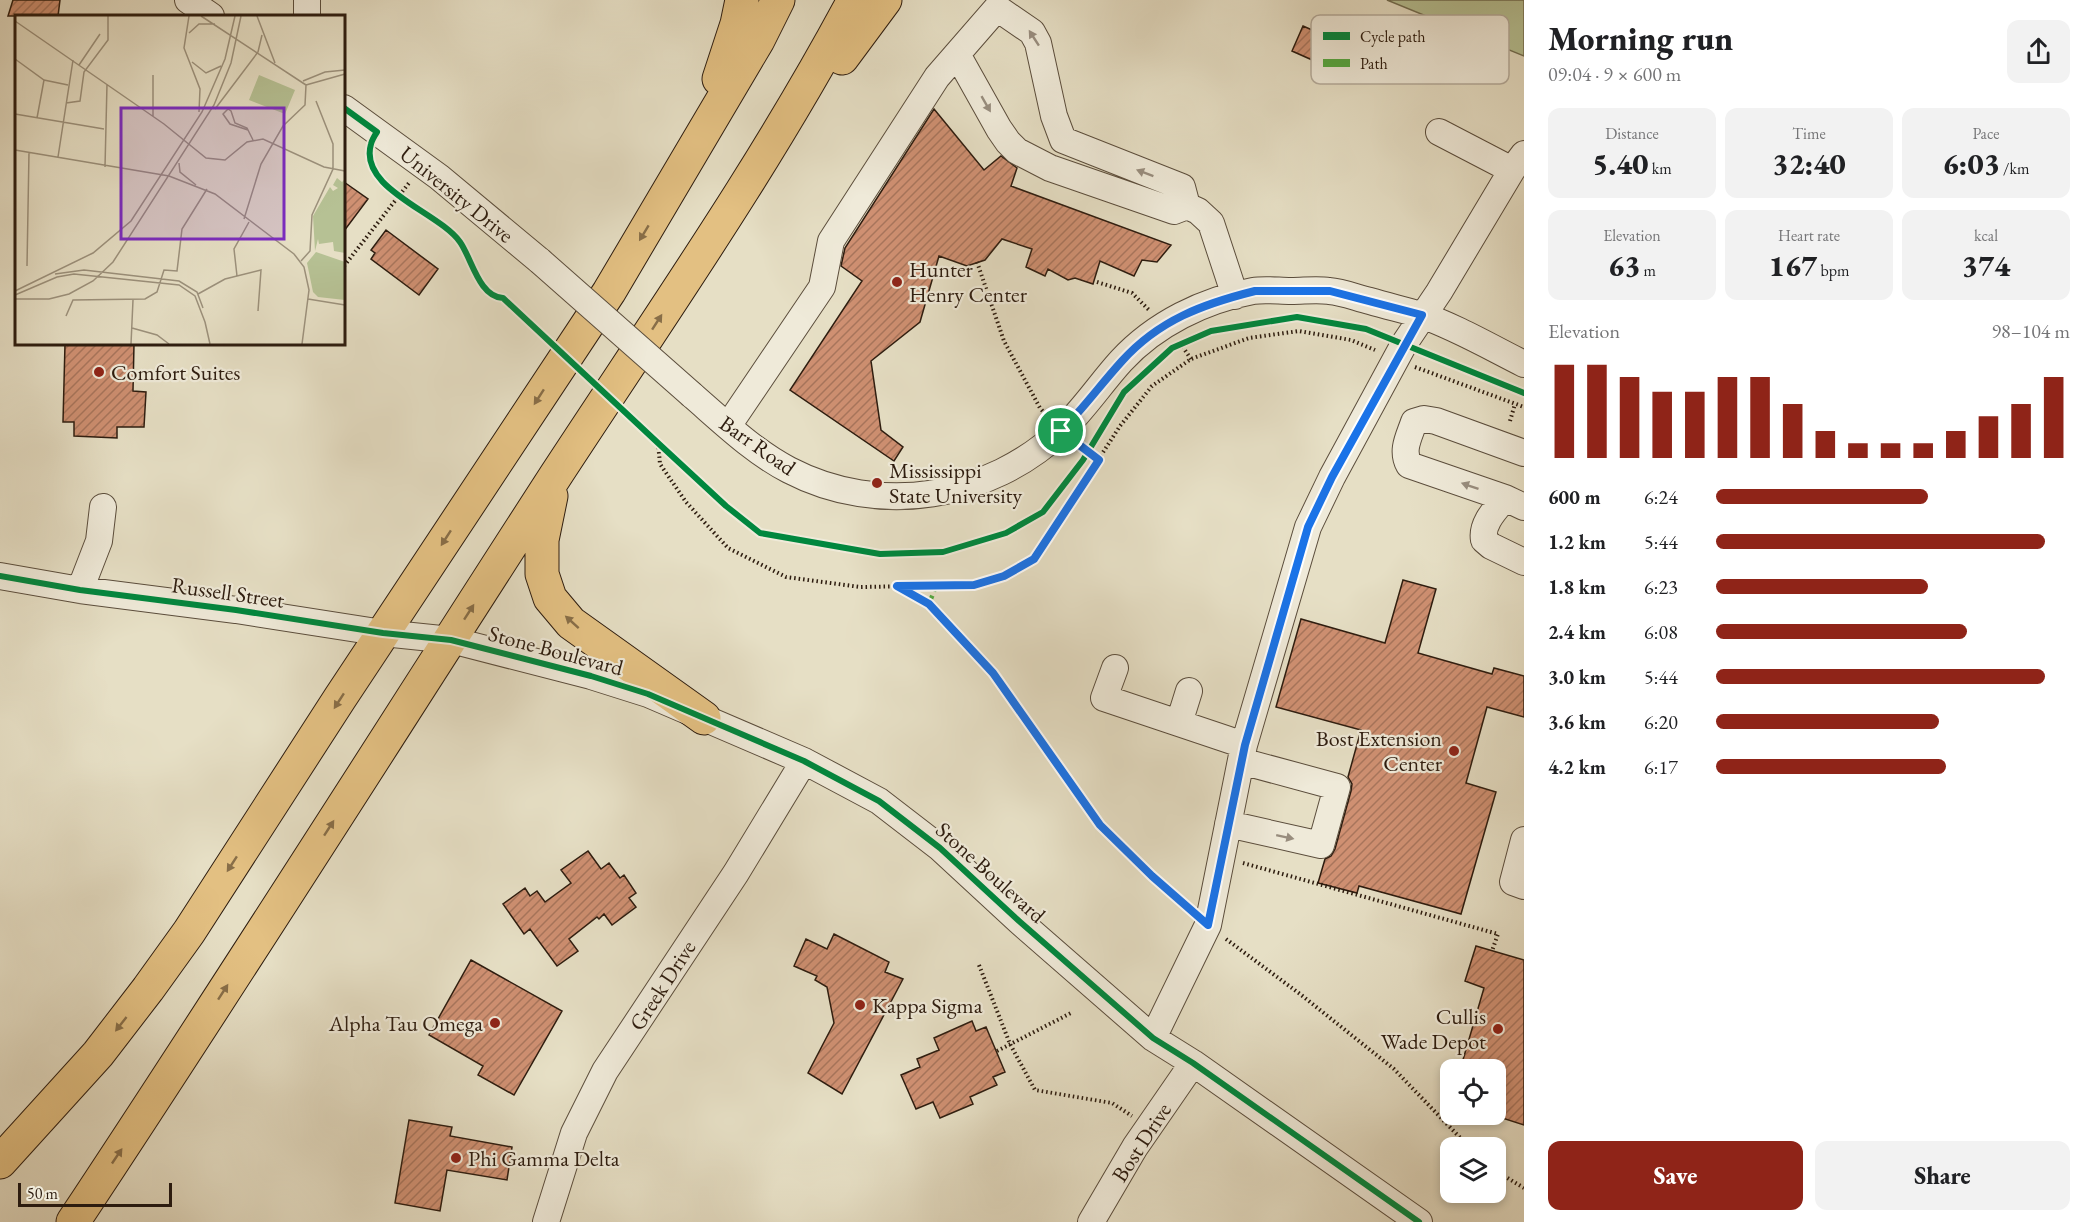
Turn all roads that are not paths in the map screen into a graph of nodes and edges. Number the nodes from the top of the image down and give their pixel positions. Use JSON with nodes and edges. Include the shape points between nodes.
{"nodes":[{"id":1,"x":188,"y":0,"type":"edge"},
{"id":2,"x":742,"y":0,"type":"edge"},
{"id":3,"x":778,"y":0,"type":"edge"},
{"id":4,"x":854,"y":0,"type":"edge"},
{"id":5,"x":885,"y":0,"type":"edge"},
{"id":6,"x":210,"y":15,"type":"edge"},
{"id":7,"x":957,"y":54,"type":"junction"},
{"id":8,"x":345,"y":109,"type":"edge"},
{"id":9,"x":1439,"y":132,"type":"dead end"},
{"id":10,"x":1063,"y":140,"type":"junction"},
{"id":11,"x":1518,"y":162,"type":"edge"},
{"id":12,"x":1050,"y":168,"type":"junction"},
{"id":13,"x":751,"y":179,"type":"junction"},
{"id":14,"x":662,"y":203,"type":"junction"},
{"id":15,"x":1187,"y":206,"type":"junction"},
{"id":16,"x":540,"y":261,"type":"joint"},
{"id":17,"x":1235,"y":296,"type":"junction"},
{"id":18,"x":1422,"y":315,"type":"junction"},
{"id":19,"x":1524,"y":364,"type":"edge"},
{"id":20,"x":728,"y":426,"type":"junction"},
{"id":21,"x":1524,"y":453,"type":"edge"},
{"id":22,"x":556,"y":477,"type":"junction"},
{"id":23,"x":1515,"y":502,"type":"edge"},
{"id":24,"x":103,"y":507,"type":"dead end"},
{"id":25,"x":1524,"y":562,"type":"edge"},
{"id":26,"x":0,"y":576,"type":"edge"},
{"id":27,"x":80,"y":590,"type":"junction"},
{"id":28,"x":383,"y":633,"type":"junction"},
{"id":29,"x":451,"y":640,"type":"junction"},
{"id":30,"x":1115,"y":668,"type":"dead end"},
{"id":31,"x":1189,"y":691,"type":"dead end"},
{"id":32,"x":704,"y":718,"type":"junction"},
{"id":33,"x":1179,"y":723,"type":"junction"},
{"id":34,"x":1243,"y":753,"type":"junction"},
{"id":35,"x":804,"y":761,"type":"junction"},
{"id":36,"x":1228,"y":824,"type":"junction"},
{"id":37,"x":1524,"y":840,"type":"edge"},
{"id":38,"x":1524,"y":886,"type":"edge"},
{"id":39,"x":1153,"y":1038,"type":"junction"},
{"id":40,"x":1193,"y":1063,"type":"junction"},
{"id":41,"x":0,"y":1162,"type":"edge"},
{"id":42,"x":73,"y":1222,"type":"edge"},
{"id":43,"x":546,"y":1222,"type":"edge"},
{"id":44,"x":1091,"y":1222,"type":"edge"},
{"id":45,"x":1419,"y":1222,"type":"edge"}],
"edges":[{"from":1,"to":6,"type":"street"},
{"from":2,"to":14,"type":"main road","via":[[715,89]]},
{"from":3,"to":14,"type":"main road"},
{"from":4,"to":13,"type":"main road"},
{"from":5,"to":13,"type":"main road"},
{"from":10,"to":7,"type":"street","one_way":true,"via":[[1032,32],[998,8]]},
{"from":7,"to":12,"type":"street","one_way":true,"via":[[1008,142]]},
{"from":7,"to":20,"type":"street","via":[[937,77],[831,241],[822,287]]},
{"from":8,"to":16,"type":"street","name":"University Drive","via":[[439,177]]},
{"from":9,"to":11,"type":"street"},
{"from":10,"to":12,"type":"street"},
{"from":15,"to":10,"type":"street","one_way":true,"via":[[1182,187]]},
{"from":11,"to":18,"type":"street"},
{"from":12,"to":15,"type":"street","via":[[1174,211]]},
{"from":22,"to":13,"type":"main road","one_way":true},
{"from":14,"to":28,"type":"main road","one_way":true,"via":[[609,292]]},
{"from":15,"to":17,"type":"street","via":[[1198,210],[1211,224]]},
{"from":16,"to":20,"type":"street","name":"Barr Road","bridge":true},
{"from":17,"to":18,"type":"street","name":"Barr Road","via":[[1255,291],[1330,291]]},
{"from":17,"to":20,"type":"street","name":"Barr Road","via":[[1192,310],[1151,335],[1123,359],[1061,431],[1032,455],[976,483],[935,494],[883,497],[839,489],[779,465]]},
{"from":18,"to":19,"type":"street","name":"Barr Road"},
{"from":18,"to":34,"type":"street","via":[[1308,527]]},
{"from":23,"to":21,"type":"street","one_way":true,"via":[[1409,465],[1405,447],[1414,422],[1424,419]]},
{"from":29,"to":22,"type":"main road","one_way":true},
{"from":32,"to":22,"type":"main road","one_way":true,"via":[[571,623],[550,598],[542,574],[542,540]]},
{"from":23,"to":25,"type":"street","via":[[1485,525],[1483,534],[1491,546]]},
{"from":24,"to":27,"type":"street","via":[[99,541]]},
{"from":26,"to":27,"type":"street","name":"Russell Street"},
{"from":27,"to":28,"type":"street","name":"Russell Street"},
{"from":28,"to":29,"type":"street","name":"Russell Street"},
{"from":28,"to":41,"type":"main road","one_way":true,"via":[[148,989],[98,1054]]},
{"from":29,"to":32,"type":"street","name":"Stone Boulevard","via":[[591,676]]},
{"from":42,"to":29,"type":"main road","one_way":true},
{"from":30,"to":33,"type":"street","via":[[1104,698]]},
{"from":31,"to":33,"type":"street"},
{"from":32,"to":35,"type":"street","name":"Stone Boulevard"},
{"from":33,"to":34,"type":"street"},
{"from":34,"to":36,"type":"street"},
{"from":36,"to":34,"type":"street","one_way":true,"via":[[1321,845],[1337,787]]},
{"from":35,"to":39,"type":"street","name":"Stone Boulevard","via":[[879,801],[940,848]]},
{"from":35,"to":43,"type":"street","name":"Greek Drive","via":[[736,873],[605,1071],[574,1133]]},
{"from":36,"to":39,"type":"street","via":[[1208,925]]},
{"from":37,"to":38,"type":"street","via":[[1513,882]]},
{"from":39,"to":40,"type":"street","name":"Stone Boulevard"},
{"from":40,"to":44,"type":"street","name":"Bost Drive"},
{"from":40,"to":45,"type":"street","name":"Stone Boulevard"}]}
